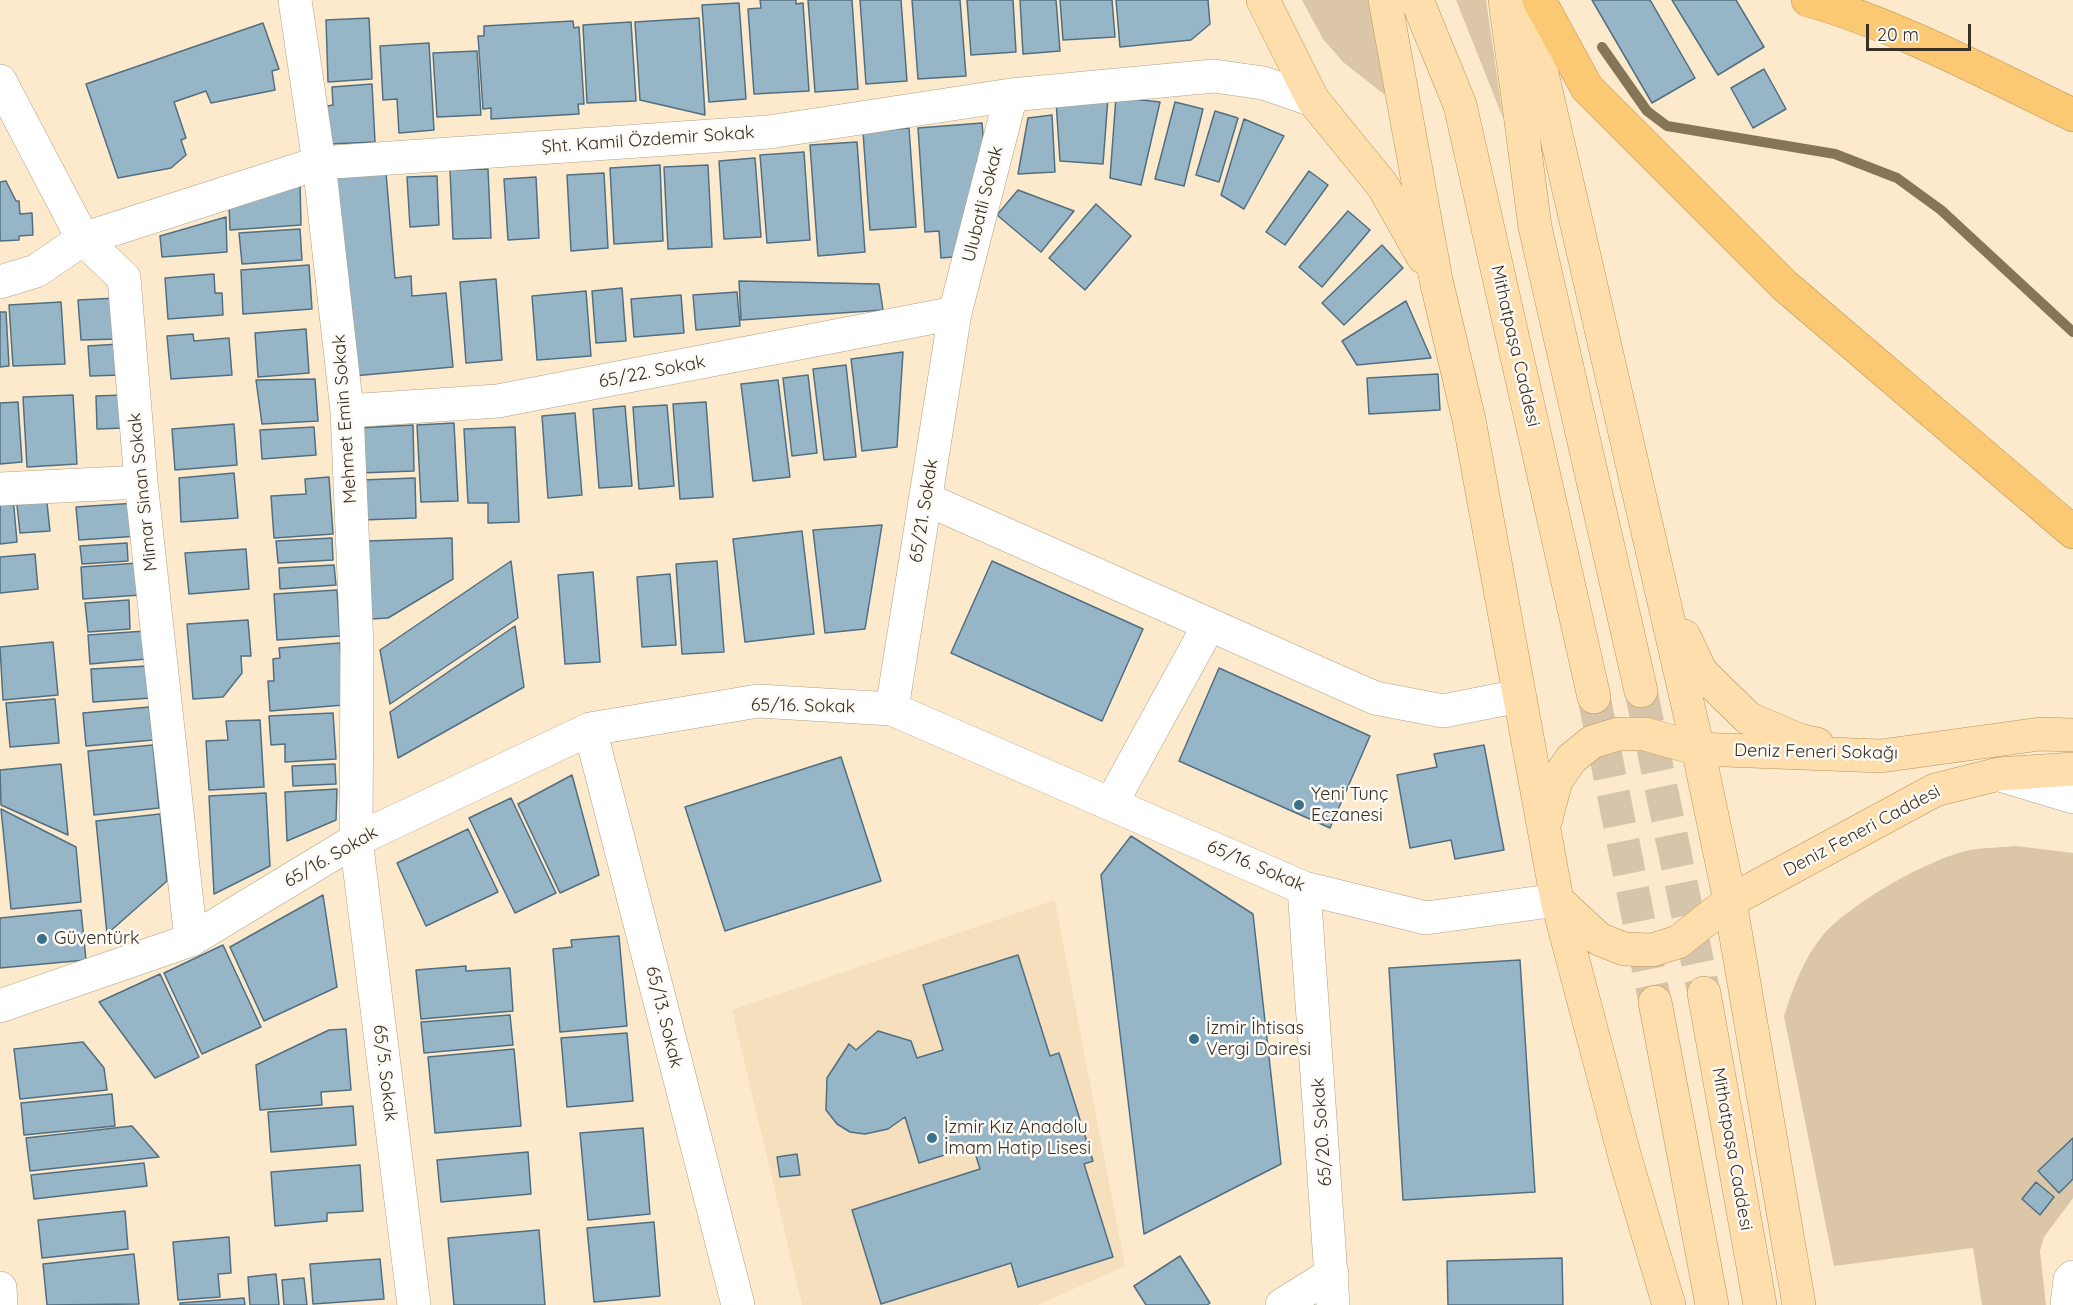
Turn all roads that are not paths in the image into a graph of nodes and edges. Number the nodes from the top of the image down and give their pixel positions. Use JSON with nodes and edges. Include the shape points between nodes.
{"nodes":[{"id":1,"x":295,"y":0,"type":"edge"},
{"id":2,"x":1263,"y":0,"type":"edge"},
{"id":3,"x":1385,"y":0,"type":"edge"},
{"id":4,"x":1417,"y":0,"type":"edge"},
{"id":5,"x":1434,"y":0,"type":"edge"},
{"id":6,"x":1505,"y":0,"type":"edge"},
{"id":7,"x":1526,"y":0,"type":"edge"},
{"id":8,"x":1539,"y":0,"type":"edge"},
{"id":9,"x":1808,"y":0,"type":"edge"},
{"id":10,"x":0,"y":81,"type":"edge"},
{"id":11,"x":1011,"y":95,"type":"junction"},
{"id":12,"x":1313,"y":100,"type":"junction"},
{"id":13,"x":1460,"y":105,"type":"junction"},
{"id":14,"x":2073,"y":116,"type":"edge"},
{"id":15,"x":319,"y":163,"type":"junction"},
{"id":16,"x":83,"y":239,"type":"junction"},
{"id":17,"x":1436,"y":280,"type":"junction"},
{"id":18,"x":0,"y":282,"type":"edge"},
{"id":19,"x":955,"y":313,"type":"junction"},
{"id":20,"x":347,"y":411,"type":"junction"},
{"id":21,"x":141,"y":482,"type":"junction"},
{"id":22,"x":0,"y":489,"type":"edge"},
{"id":23,"x":926,"y":499,"type":"junction"},
{"id":24,"x":2073,"y":532,"type":"edge"},
{"id":25,"x":1659,"y":582,"type":"junction"},
{"id":26,"x":1209,"y":625,"type":"junction"},
{"id":27,"x":1641,"y":691,"type":"tunnel mouth"},
{"id":28,"x":1519,"y":696,"type":"junction"},
{"id":29,"x":1594,"y":697,"type":"tunnel mouth"},
{"id":30,"x":892,"y":709,"type":"junction"},
{"id":31,"x":590,"y":729,"type":"junction"},
{"id":32,"x":2073,"y":729,"type":"edge"},
{"id":33,"x":2040,"y":734,"type":"junction"},
{"id":34,"x":2073,"y":735,"type":"edge"},
{"id":35,"x":1698,"y":749,"type":"junction"},
{"id":36,"x":1881,"y":756,"type":"junction"},
{"id":37,"x":2073,"y":769,"type":"edge"},
{"id":38,"x":1999,"y":774,"type":"junction"},
{"id":39,"x":2073,"y":797,"type":"edge"},
{"id":40,"x":1111,"y":804,"type":"junction"},
{"id":41,"x":1544,"y":826,"type":"junction"},
{"id":42,"x":357,"y":840,"type":"junction"},
{"id":43,"x":1304,"y":888,"type":"junction"},
{"id":44,"x":1557,"y":900,"type":"junction"},
{"id":45,"x":1730,"y":901,"type":"junction"},
{"id":46,"x":191,"y":940,"type":"junction"},
{"id":47,"x":1704,"y":993,"type":"tunnel mouth"},
{"id":48,"x":1655,"y":1002,"type":"tunnel mouth"},
{"id":49,"x":0,"y":1005,"type":"edge"},
{"id":50,"x":2073,"y":1277,"type":"edge"},
{"id":51,"x":0,"y":1288,"type":"edge"},
{"id":52,"x":1332,"y":1290,"type":"edge"},
{"id":53,"x":1,"y":1305,"type":"edge"},
{"id":54,"x":414,"y":1305,"type":"edge"},
{"id":55,"x":738,"y":1305,"type":"edge"},
{"id":56,"x":1282,"y":1305,"type":"edge"},
{"id":57,"x":1669,"y":1305,"type":"edge"},
{"id":58,"x":1712,"y":1305,"type":"edge"},
{"id":59,"x":1760,"y":1305,"type":"edge"},
{"id":60,"x":1799,"y":1305,"type":"edge"},
{"id":61,"x":2067,"y":1305,"type":"edge"}],
"edges":[{"from":1,"to":15,"type":"street","name":"Mehmet Emin Sokak"},
{"from":2,"to":12,"type":"main road"},
{"from":3,"to":17,"type":"main road"},
{"from":4,"to":13,"type":"main road","name":"Mithatpaşa Caddesi"},
{"from":5,"to":13,"type":"main road"},
{"from":6,"to":27,"type":"main road","via":[[1534,228]]},
{"from":7,"to":25,"type":"main road"},
{"from":8,"to":24,"type":"highway","via":[[1587,88],[1784,285]]},
{"from":9,"to":14,"type":"highway","via":[[1968,64]]},
{"from":10,"to":16,"type":"street","name":"Mimar Sinan Sokak"},
{"from":11,"to":12,"type":"street","name":"Şht. Kamil Özdemir Sokak","via":[[1214,76],[1263,83]]},
{"from":11,"to":15,"type":"street","name":"Şht. Kamil Özdemir Sokak","via":[[769,132]]},
{"from":11,"to":19,"type":"street","name":"Ulubatli Sokak"},
{"from":12,"to":17,"type":"main road","via":[[1383,186]]},
{"from":13,"to":29,"type":"main road","name":"Mithatpaşa Caddesi"},
{"from":15,"to":16,"type":"street","name":"Şht. Kamil Özdemir Sokak"},
{"from":15,"to":20,"type":"street","name":"Mehmet Emin Sokak"},
{"from":16,"to":18,"type":"street","name":"Şht. Kamil Özdemir Sokak","via":[[36,271]]},
{"from":16,"to":21,"type":"street","name":"Mimar Sinan Sokak","via":[[124,278]]},
{"from":17,"to":28,"type":"main road","via":[[1469,420]]},
{"from":19,"to":20,"type":"street","name":"65/22. Sokak","via":[[498,401]]},
{"from":19,"to":23,"type":"street","name":"65/21. Sokak"},
{"from":20,"to":42,"type":"street","name":"Mehmet Emin Sokak","via":[[357,648]]},
{"from":21,"to":22,"type":"street"},
{"from":21,"to":46,"type":"street","name":"Mimar Sinan Sokak"},
{"from":23,"to":26,"type":"street"},
{"from":23,"to":30,"type":"street","name":"65/21. Sokak"},
{"from":25,"to":35,"type":"main road"},
{"from":25,"to":36,"type":"main road","via":[[1701,672],[1748,718],[1799,740]]},
{"from":26,"to":28,"type":"street","via":[[1375,698],[1443,711]]},
{"from":26,"to":40,"type":"street"},
{"from":28,"to":41,"type":"main road"},
{"from":30,"to":31,"type":"street","name":"65/16. Sokak","via":[[758,702]]},
{"from":30,"to":40,"type":"street","name":"65/16. Sokak"},
{"from":31,"to":42,"type":"street","name":"65/16. Sokak"},
{"from":31,"to":55,"type":"street","name":"65/13. Sokak"},
{"from":32,"to":33,"type":"street"},
{"from":33,"to":34,"type":"main road"},
{"from":33,"to":36,"type":"main road","name":"Deniz Feneri Sokağı"},
{"from":35,"to":36,"type":"main road","name":"Deniz Feneri Sokağı"},
{"from":35,"to":41,"type":"main road","via":[[1645,734],[1618,734],[1592,742],[1571,759],[1556,781]]},
{"from":35,"to":45,"type":"main road"},
{"from":37,"to":38,"type":"main road"},
{"from":38,"to":39,"type":"street"},
{"from":38,"to":45,"type":"main road","name":"Deniz Feneri Caddesi","via":[[1935,790]]},
{"from":40,"to":43,"type":"street","name":"65/16. Sokak"},
{"from":41,"to":44,"type":"main road"},
{"from":42,"to":46,"type":"street","name":"65/16. Sokak"},
{"from":42,"to":54,"type":"street","name":"65/5. Sokak"},
{"from":43,"to":44,"type":"street","name":"65/16. Sokak","via":[[1426,918]]},
{"from":43,"to":52,"type":"street","name":"65/20. Sokak"},
{"from":44,"to":45,"type":"main road","via":[[1599,939],[1624,949],[1652,950],[1678,942]]},
{"from":44,"to":57,"type":"main road","via":[[1626,1161]]},
{"from":45,"to":60,"type":"main road"},
{"from":46,"to":49,"type":"street","name":"65/16. Sokak"},
{"from":47,"to":59,"type":"main road","name":"Mithatpaşa Caddesi"},
{"from":48,"to":58,"type":"main road"},
{"from":50,"to":61,"type":"street"},
{"from":51,"to":53,"type":"street"},
{"from":52,"to":56,"type":"street"}]}
